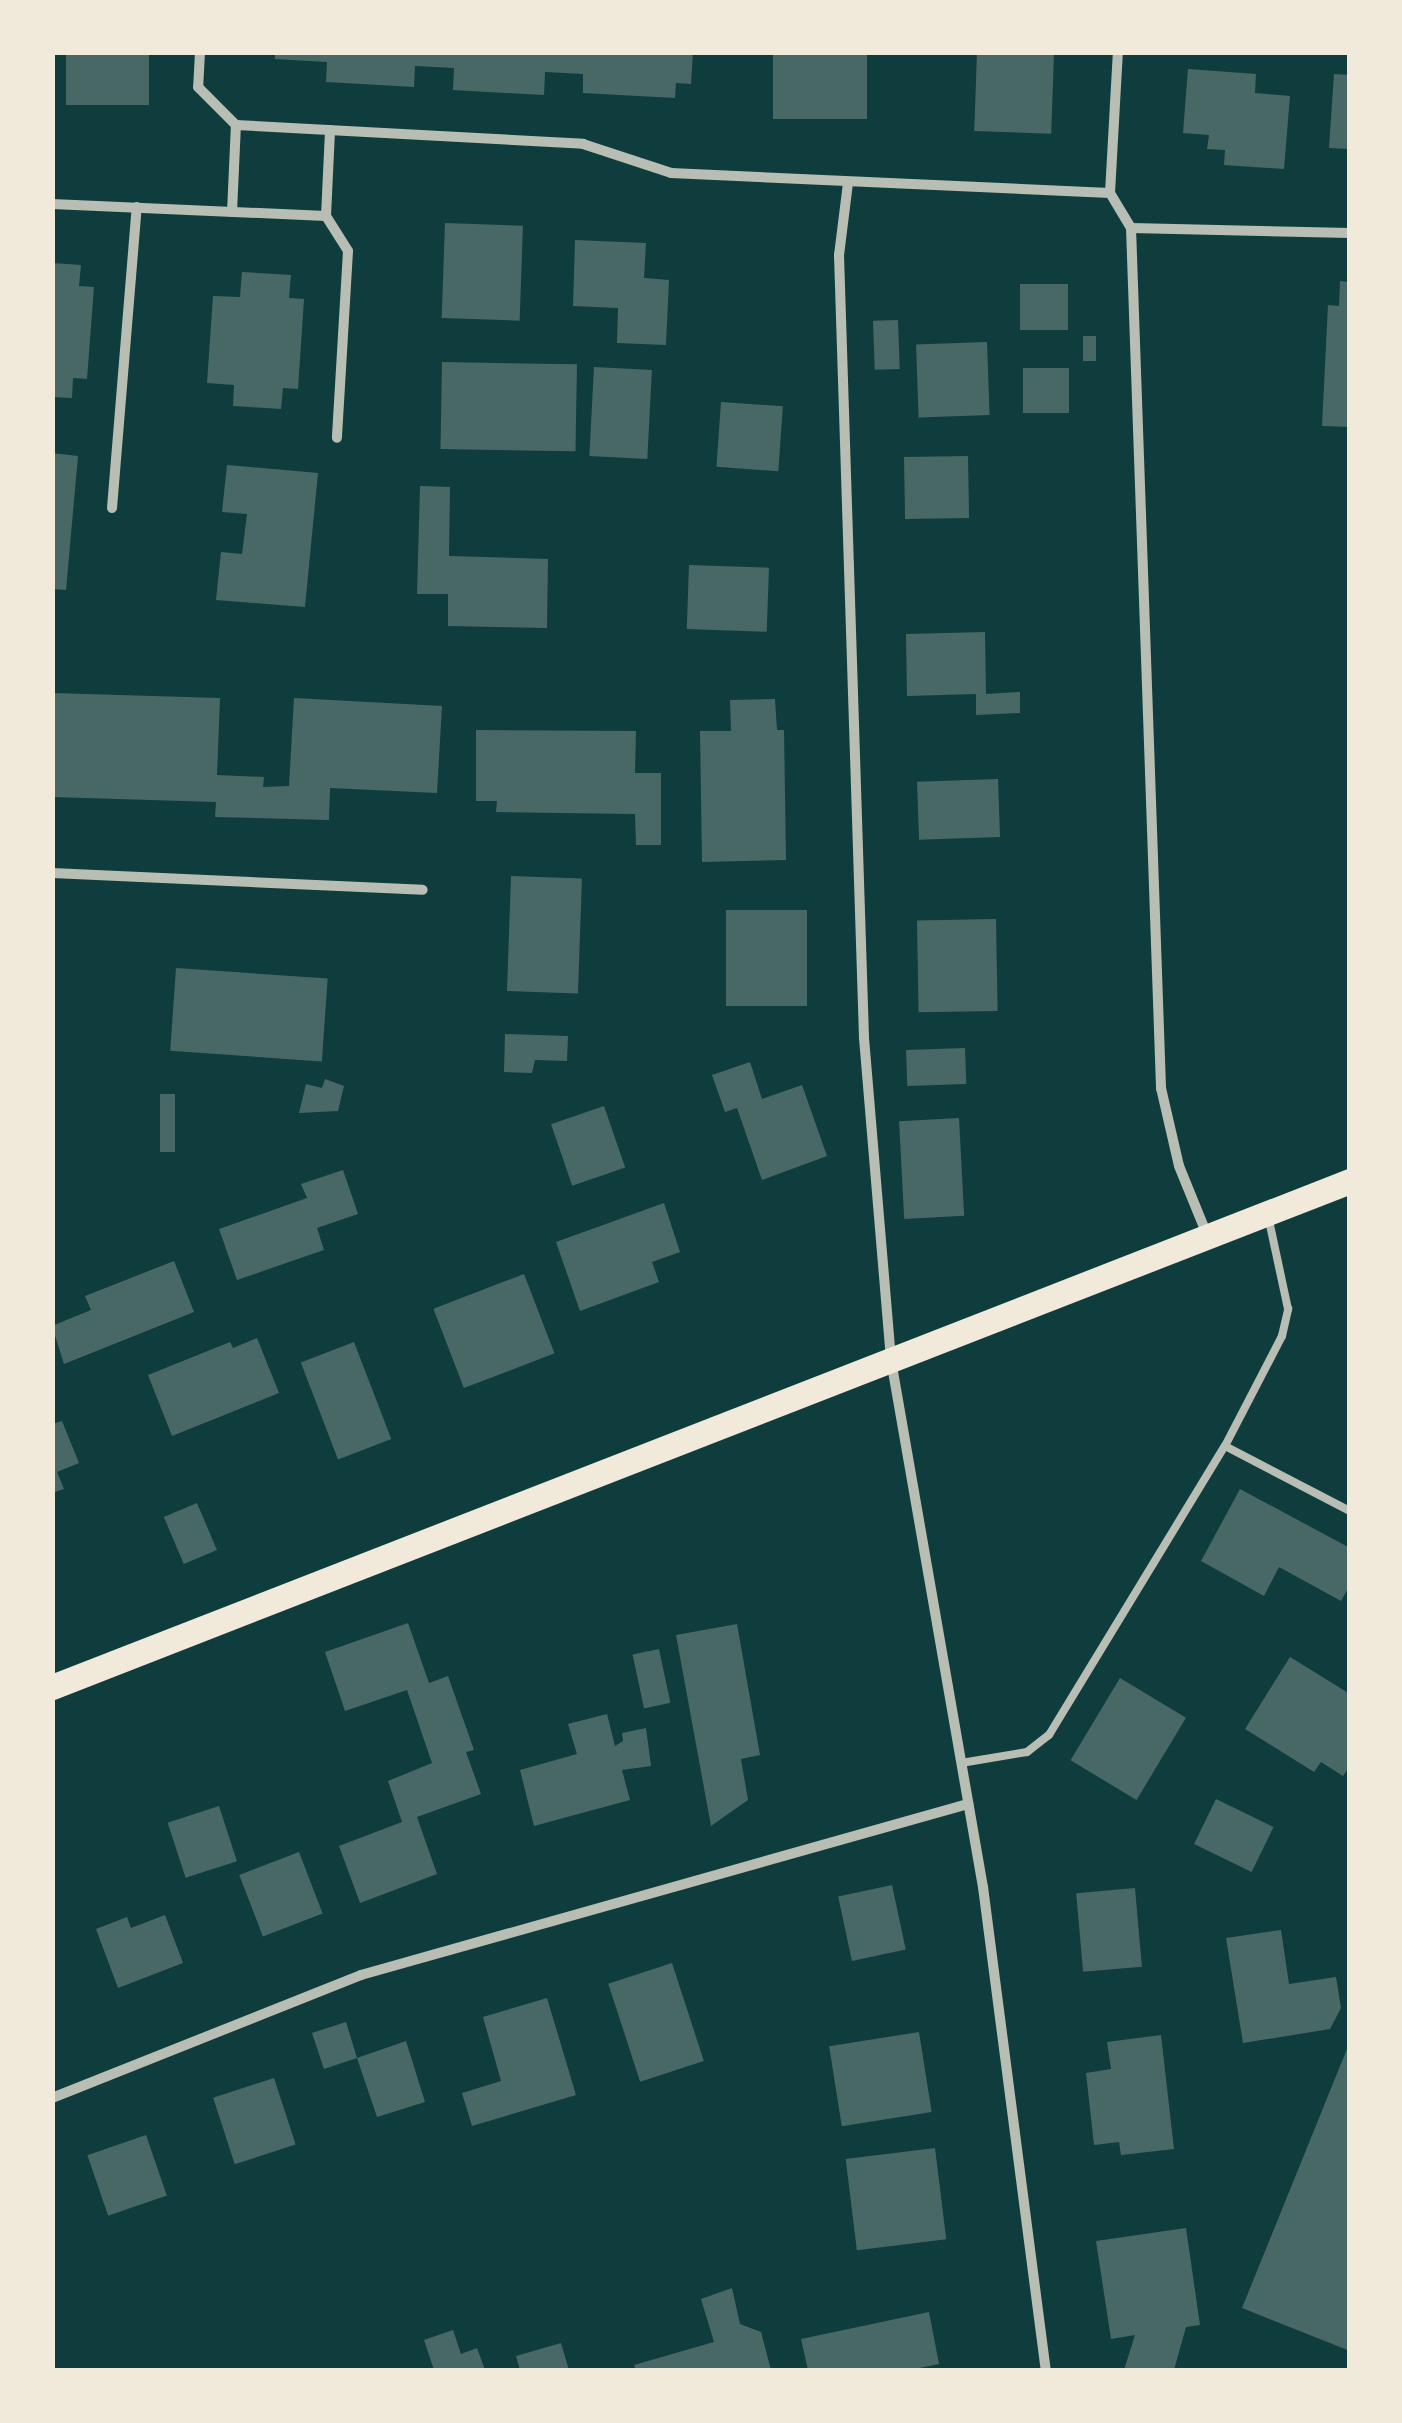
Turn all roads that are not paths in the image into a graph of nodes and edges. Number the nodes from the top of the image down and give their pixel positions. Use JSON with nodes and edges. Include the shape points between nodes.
{"nodes":[{"id":1,"x":200,"y":52,"type":"edge"},
{"id":2,"x":1118,"y":52,"type":"edge"},
{"id":3,"x":236,"y":125,"type":"junction"},
{"id":4,"x":330,"y":130,"type":"junction"},
{"id":5,"x":848,"y":183,"type":"junction"},
{"id":6,"x":1110,"y":193,"type":"junction"},
{"id":7,"x":52,"y":204,"type":"edge"},
{"id":8,"x":137,"y":207,"type":"junction"},
{"id":9,"x":232,"y":212,"type":"junction"},
{"id":10,"x":326,"y":216,"type":"junction"},
{"id":11,"x":1130,"y":228,"type":"junction"},
{"id":12,"x":1350,"y":233,"type":"edge"},
{"id":13,"x":337,"y":438,"type":"dead end"},
{"id":14,"x":112,"y":508,"type":"dead end"},
{"id":15,"x":52,"y":872,"type":"edge"},
{"id":16,"x":423,"y":890,"type":"dead end"},
{"id":17,"x":1350,"y":1181,"type":"edge"},
{"id":18,"x":1267,"y":1214,"type":"junction"},
{"id":19,"x":1208,"y":1238,"type":"junction"},
{"id":20,"x":891,"y":1360,"type":"junction"},
{"id":21,"x":1225,"y":1446,"type":"junction"},
{"id":22,"x":1350,"y":1511,"type":"edge"},
{"id":23,"x":52,"y":1687,"type":"edge"},
{"id":24,"x":961,"y":1763,"type":"junction"},
{"id":25,"x":968,"y":1804,"type":"junction"},
{"id":26,"x":52,"y":2098,"type":"edge"},
{"id":27,"x":1046,"y":2370,"type":"edge"}],
"edges":[{"from":1,"to":3,"type":"street","via":[[198,87]]},
{"from":2,"to":6,"type":"street"},
{"from":3,"to":4,"type":"street"},
{"from":3,"to":9,"type":"street"},
{"from":4,"to":5,"type":"street","via":[[583,144],[671,173]]},
{"from":4,"to":10,"type":"street"},
{"from":5,"to":6,"type":"street"},
{"from":5,"to":20,"type":"street","via":[[839,255],[864,1018]]},
{"from":6,"to":11,"type":"street"},
{"from":7,"to":8,"type":"street"},
{"from":8,"to":9,"type":"street"},
{"from":8,"to":14,"type":"street"},
{"from":9,"to":10,"type":"street"},
{"from":10,"to":13,"type":"street","via":[[348,251]]},
{"from":11,"to":12,"type":"street"},
{"from":11,"to":19,"type":"street","via":[[1162,1088],[1180,1166]]},
{"from":15,"to":16,"type":"street"},
{"from":17,"to":18,"type":"main road"},
{"from":18,"to":19,"type":"main road"},
{"from":18,"to":21,"type":"lane","via":[[1288,1309],[1282,1336]]},
{"from":19,"to":20,"type":"main road"},
{"from":20,"to":23,"type":"main road"},
{"from":20,"to":24,"type":"street"},
{"from":21,"to":22,"type":"lane"},
{"from":21,"to":24,"type":"lane","via":[[1049,1735],[1028,1752]]},
{"from":24,"to":25,"type":"street"},
{"from":25,"to":26,"type":"street","via":[[361,1975]]},
{"from":25,"to":27,"type":"street"}]}
